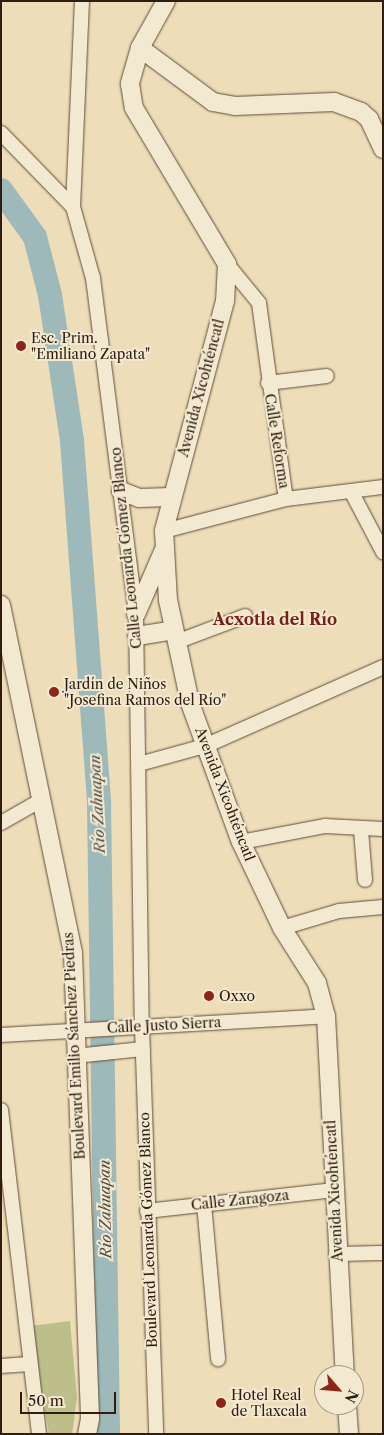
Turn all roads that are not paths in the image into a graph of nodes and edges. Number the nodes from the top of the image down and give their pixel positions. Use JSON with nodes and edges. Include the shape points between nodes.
{"nodes":[{"id":1,"x":82,"y":1,"type":"edge"},
{"id":2,"x":166,"y":1,"type":"edge"},
{"id":3,"x":140,"y":48,"type":"junction"},
{"id":4,"x":1,"y":134,"type":"edge"},
{"id":5,"x":383,"y":149,"type":"edge"},
{"id":6,"x":73,"y":207,"type":"junction"},
{"id":7,"x":227,"y":264,"type":"junction"},
{"id":8,"x":327,"y":376,"type":"dead end"},
{"id":9,"x":268,"y":383,"type":"junction"},
{"id":10,"x":383,"y":487,"type":"edge"},
{"id":11,"x":121,"y":491,"type":"junction"},
{"id":12,"x":352,"y":493,"type":"junction"},
{"id":13,"x":171,"y":497,"type":"junction"},
{"id":14,"x":286,"y":499,"type":"junction"},
{"id":15,"x":164,"y":531,"type":"junction"},
{"id":16,"x":163,"y":552,"type":"junction"},
{"id":17,"x":383,"y":552,"type":"edge"},
{"id":18,"x":1,"y":605,"type":"edge"},
{"id":19,"x":136,"y":614,"type":"junction"},
{"id":20,"x":245,"y":616,"type":"dead end"},
{"id":21,"x":138,"y":636,"type":"junction"},
{"id":22,"x":175,"y":636,"type":"junction"},
{"id":23,"x":383,"y":667,"type":"edge"},
{"id":24,"x":205,"y":746,"type":"junction"},
{"id":25,"x":138,"y":764,"type":"junction"},
{"id":26,"x":43,"y":798,"type":"junction"},
{"id":27,"x":1,"y":823,"type":"edge"},
{"id":28,"x":383,"y":829,"type":"edge"},
{"id":29,"x":361,"y":830,"type":"junction"},
{"id":30,"x":240,"y":842,"type":"junction"},
{"id":31,"x":365,"y":880,"type":"dead end"},
{"id":32,"x":383,"y":907,"type":"edge"},
{"id":33,"x":282,"y":928,"type":"junction"},
{"id":34,"x":326,"y":1016,"type":"junction"},
{"id":35,"x":135,"y":1027,"type":"junction"},
{"id":36,"x":79,"y":1029,"type":"junction"},
{"id":37,"x":1,"y":1035,"type":"edge"},
{"id":38,"x":136,"y":1050,"type":"junction"},
{"id":39,"x":83,"y":1055,"type":"junction"},
{"id":40,"x":1,"y":1110,"type":"edge"},
{"id":41,"x":334,"y":1190,"type":"junction"},
{"id":42,"x":204,"y":1204,"type":"junction"},
{"id":43,"x":147,"y":1211,"type":"junction"},
{"id":44,"x":383,"y":1253,"type":"edge"},
{"id":45,"x":336,"y":1254,"type":"junction"},
{"id":46,"x":218,"y":1359,"type":"dead end"},
{"id":47,"x":29,"y":1364,"type":"junction"},
{"id":48,"x":344,"y":1365,"type":"edge"},
{"id":49,"x":1,"y":1366,"type":"edge"},
{"id":50,"x":348,"y":1415,"type":"edge"},
{"id":51,"x":39,"y":1434,"type":"edge"},
{"id":52,"x":87,"y":1434,"type":"edge"},
{"id":53,"x":156,"y":1434,"type":"edge"},
{"id":54,"x":349,"y":1434,"type":"edge"}],
"edges":[{"from":1,"to":6,"type":"street"},
{"from":2,"to":3,"type":"street"},
{"from":3,"to":5,"type":"street","via":[[214,102],[235,106],[334,102],[361,112],[369,119]]},
{"from":3,"to":7,"type":"street","via":[[130,84],[134,108]]},
{"from":4,"to":6,"type":"street","name":"Calle Leonarda Gómez Blanco"},
{"from":6,"to":11,"type":"street","name":"Calle Leonarda Gómez Blanco","via":[[93,278]]},
{"from":7,"to":9,"type":"street","name":"Calle Reforma","via":[[259,303]]},
{"from":7,"to":13,"type":"street","name":"Avenida Xicohténcatl","via":[[224,301]]},
{"from":8,"to":9,"type":"street"},
{"from":9,"to":14,"type":"street","name":"Calle Reforma"},
{"from":10,"to":12,"type":"street"},
{"from":11,"to":13,"type":"street","via":[[139,498]]},
{"from":11,"to":19,"type":"street","name":"Calle Leonarda Gómez Blanco"},
{"from":12,"to":14,"type":"street"},
{"from":12,"to":17,"type":"street"},
{"from":13,"to":15,"type":"street","name":"Avenida Xicohténcatl"},
{"from":14,"to":15,"type":"street"},
{"from":15,"to":16,"type":"street","name":"Avenida Xicohténcatl"},
{"from":16,"to":19,"type":"street"},
{"from":16,"to":22,"type":"street","name":"Avenida Xicohténcatl"},
{"from":18,"to":26,"type":"street","name":"Boulevard Emilio Sánchez Piedras"},
{"from":19,"to":21,"type":"street","name":"Calle Leonarda Gómez Blanco"},
{"from":20,"to":22,"type":"street"},
{"from":21,"to":22,"type":"street"},
{"from":21,"to":25,"type":"street","name":"Calle Leonarda Gómez Blanco"},
{"from":22,"to":24,"type":"street","name":"Avenida Xicohténcatl"},
{"from":23,"to":24,"type":"street"},
{"from":24,"to":25,"type":"street"},
{"from":24,"to":30,"type":"street","name":"Avenida Xicohténcatl"},
{"from":25,"to":35,"type":"street","name":"Calle Leonarda Gómez Blanco"},
{"from":26,"to":27,"type":"street"},
{"from":26,"to":36,"type":"street","name":"Boulevard Emilio Sánchez Piedras","via":[[73,953]]},
{"from":28,"to":29,"type":"street"},
{"from":29,"to":30,"type":"street","via":[[325,826]]},
{"from":29,"to":31,"type":"street"},
{"from":30,"to":33,"type":"street","name":"Avenida Xicohténcatl"},
{"from":32,"to":33,"type":"street","via":[[339,911]]},
{"from":33,"to":34,"type":"street","name":"Avenida Xicohténcatl","via":[[317,983]]},
{"from":34,"to":35,"type":"street","name":"Calle Justo Sierra"},
{"from":34,"to":41,"type":"street","name":"Avenida Xicohténcatl"},
{"from":35,"to":36,"type":"street","name":"Calle Justo Sierra"},
{"from":35,"to":38,"type":"street","name":"Boulevard Leonarda Gómez Blanco"},
{"from":36,"to":37,"type":"street","name":"Calle Justo Sierra"},
{"from":36,"to":39,"type":"street","name":"Boulevard Emilio Sánchez Piedras"},
{"from":38,"to":39,"type":"street"},
{"from":38,"to":43,"type":"street","name":"Boulevard Leonarda Gómez Blanco"},
{"from":39,"to":52,"type":"street","name":"Boulevard Emilio Sánchez Piedras","via":[[90,1418]]},
{"from":40,"to":47,"type":"street"},
{"from":41,"to":42,"type":"street","name":"Calle Zaragoza"},
{"from":41,"to":45,"type":"street","name":"Avenida Xicohténcatl"},
{"from":42,"to":43,"type":"street","name":"Calle Zaragoza"},
{"from":42,"to":46,"type":"street"},
{"from":43,"to":53,"type":"street","name":"Boulevard Leonarda Gómez Blanco"},
{"from":44,"to":45,"type":"street"},
{"from":45,"to":48,"type":"street","name":"Avenida Xicohténcatl"},
{"from":47,"to":49,"type":"street"},
{"from":47,"to":51,"type":"street"},
{"from":50,"to":54,"type":"street"}]}
